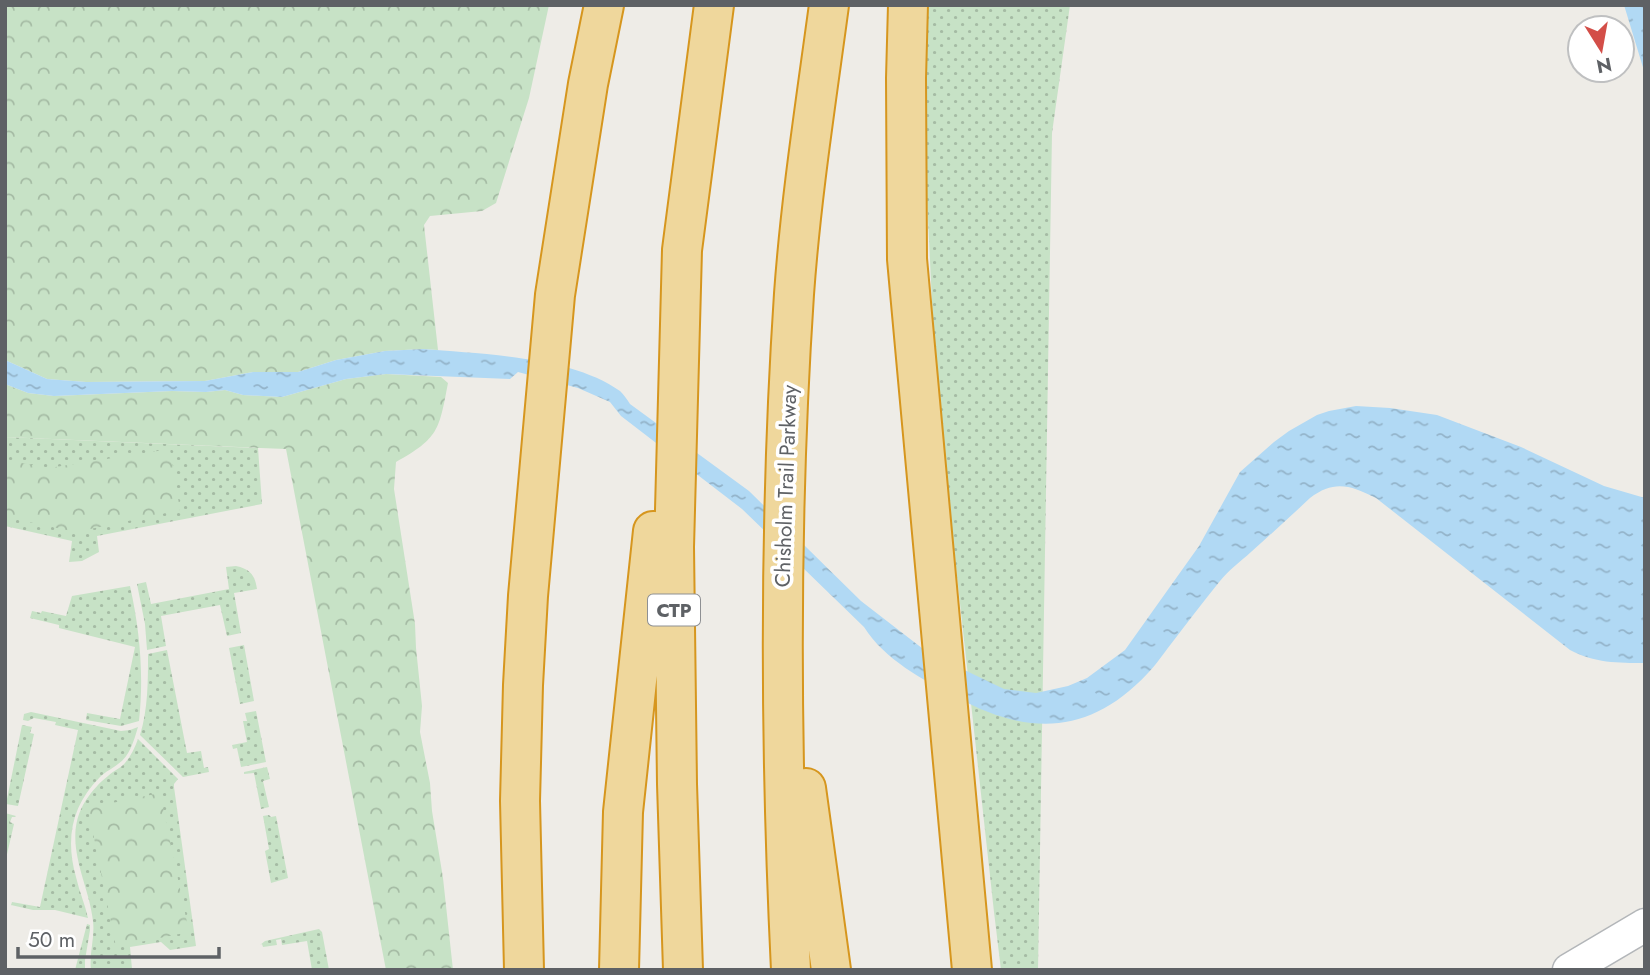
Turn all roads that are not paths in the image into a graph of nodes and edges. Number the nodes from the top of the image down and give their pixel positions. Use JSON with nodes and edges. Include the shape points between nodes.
{"nodes":[{"id":1,"x":604,"y":5,"type":"edge"},
{"id":2,"x":714,"y":5,"type":"edge"},
{"id":3,"x":829,"y":5,"type":"edge"},
{"id":4,"x":908,"y":5,"type":"edge"},
{"id":5,"x":682,"y":250,"type":"junction"},
{"id":6,"x":782,"y":610,"type":"junction"},
{"id":7,"x":1645,"y":926,"type":"edge"},
{"id":8,"x":619,"y":966,"type":"edge"},
{"id":9,"x":524,"y":970,"type":"edge"},
{"id":10,"x":683,"y":970,"type":"edge"},
{"id":11,"x":791,"y":970,"type":"edge"},
{"id":12,"x":831,"y":970,"type":"edge"},
{"id":13,"x":972,"y":970,"type":"edge"},
{"id":14,"x":1569,"y":970,"type":"edge"}],
"edges":[{"from":1,"to":9,"type":"highway","via":[[555,295],[528,596],[520,801]]},
{"from":2,"to":5,"type":"highway","number":"CTP"},
{"from":3,"to":6,"type":"highway","name":"Chisholm Trail Parkway","via":[[795,290]]},
{"from":4,"to":13,"type":"highway","via":[[907,259]]},
{"from":5,"to":8,"type":"highway","via":[[623,812]]},
{"from":5,"to":10,"type":"highway","number":"CTP","via":[[674,547]]},
{"from":6,"to":11,"type":"highway","name":"Chisholm Trail Parkway"},
{"from":6,"to":12,"type":"highway"},
{"from":7,"to":14,"type":"street"}]}
